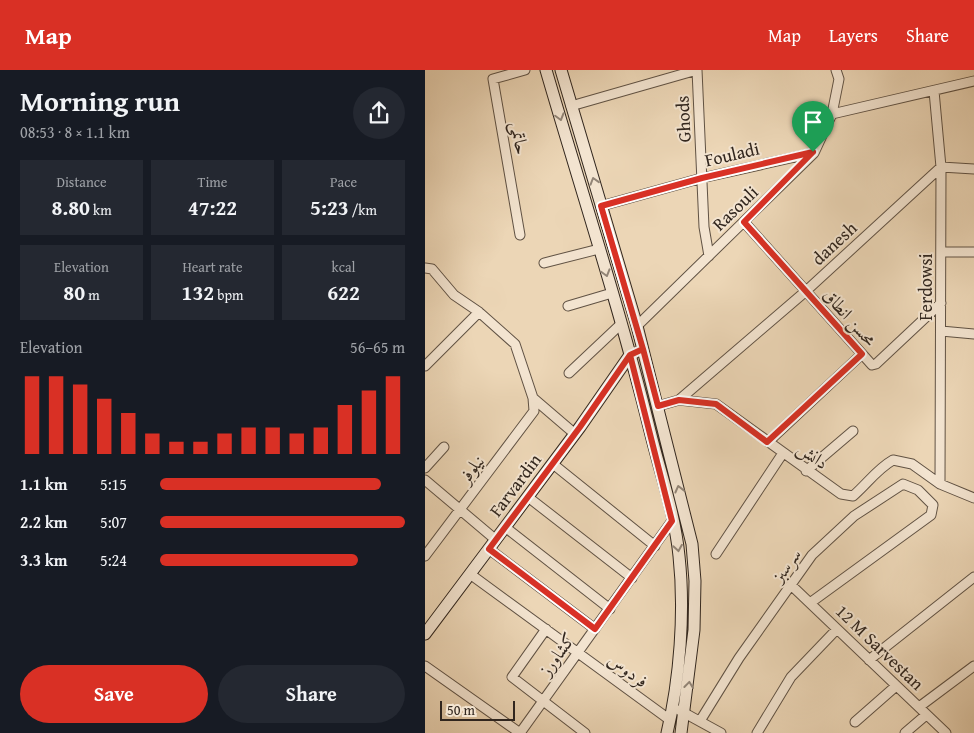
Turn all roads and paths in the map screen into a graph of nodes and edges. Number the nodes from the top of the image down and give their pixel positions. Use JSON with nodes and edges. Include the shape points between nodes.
{"nodes":[{"id":1,"x":525,"y":70,"type":"edge"},
{"id":2,"x":546,"y":70,"type":"edge"},
{"id":3,"x":561,"y":70,"type":"edge"},
{"id":4,"x":697,"y":70,"type":"edge"},
{"id":5,"x":836,"y":70,"type":"edge"},
{"id":6,"x":974,"y":81,"type":"edge"},
{"id":7,"x":934,"y":91,"type":"junction"},
{"id":8,"x":571,"y":106,"type":"junction"},
{"id":9,"x":833,"y":114,"type":"junction"},
{"id":10,"x":581,"y":138,"type":"junction"},
{"id":11,"x":567,"y":142,"type":"junction"},
{"id":12,"x":813,"y":152,"type":"junction"},
{"id":13,"x":941,"y":167,"type":"junction"},
{"id":14,"x":974,"y":169,"type":"edge"},
{"id":15,"x":702,"y":178,"type":"junction"},
{"id":16,"x":601,"y":206,"type":"junction"},
{"id":17,"x":744,"y":222,"type":"junction"},
{"id":18,"x":520,"y":235,"type":"dead end"},
{"id":19,"x":599,"y":249,"type":"junction"},
{"id":20,"x":941,"y":252,"type":"junction"},
{"id":21,"x":974,"y":252,"type":"edge"},
{"id":22,"x":709,"y":256,"type":"junction"},
{"id":23,"x":544,"y":263,"type":"dead end"},
{"id":24,"x":425,"y":268,"type":"edge"},
{"id":25,"x":806,"y":291,"type":"junction"},
{"id":26,"x":611,"y":293,"type":"junction"},
{"id":27,"x":941,"y":302,"type":"junction"},
{"id":28,"x":568,"y":306,"type":"dead end"},
{"id":29,"x":479,"y":312,"type":"junction"},
{"id":30,"x":621,"y":324,"type":"junction"},
{"id":31,"x":637,"y":326,"type":"junction"},
{"id":32,"x":941,"y":331,"type":"junction"},
{"id":33,"x":974,"y":334,"type":"edge"},
{"id":34,"x":643,"y":349,"type":"junction"},
{"id":35,"x":862,"y":354,"type":"junction"},
{"id":36,"x":630,"y":355,"type":"junction"},
{"id":37,"x":425,"y":366,"type":"edge"},
{"id":38,"x":569,"y":373,"type":"dead end"},
{"id":39,"x":533,"y":398,"type":"junction"},
{"id":40,"x":679,"y":400,"type":"junction"},
{"id":41,"x":658,"y":406,"type":"junction"},
{"id":42,"x":853,"y":432,"type":"dead end"},
{"id":43,"x":575,"y":434,"type":"junction"},
{"id":44,"x":767,"y":442,"type":"junction"},
{"id":45,"x":444,"y":447,"type":"dead end"},
{"id":46,"x":783,"y":453,"type":"junction"},
{"id":47,"x":553,"y":464,"type":"junction"},
{"id":48,"x":425,"y":468,"type":"edge"},
{"id":49,"x":806,"y":471,"type":"junction"},
{"id":50,"x":425,"y":480,"type":"edge"},
{"id":51,"x":940,"y":484,"type":"junction"},
{"id":52,"x":853,"y":496,"type":"junction"},
{"id":53,"x":528,"y":497,"type":"junction"},
{"id":54,"x":974,"y":498,"type":"edge"},
{"id":55,"x":865,"y":509,"type":"junction"},
{"id":56,"x":460,"y":511,"type":"junction"},
{"id":57,"x":672,"y":521,"type":"junction"},
{"id":58,"x":505,"y":527,"type":"junction"},
{"id":59,"x":492,"y":545,"type":"junction"},
{"id":60,"x":655,"y":546,"type":"junction"},
{"id":61,"x":716,"y":554,"type":"dead end"},
{"id":62,"x":425,"y":556,"type":"edge"},
{"id":63,"x":470,"y":574,"type":"junction"},
{"id":64,"x":632,"y":578,"type":"junction"},
{"id":65,"x":974,"y":578,"type":"edge"},
{"id":66,"x":791,"y":585,"type":"junction"},
{"id":67,"x":810,"y":603,"type":"junction"},
{"id":68,"x":610,"y":610,"type":"junction"},
{"id":69,"x":595,"y":629,"type":"junction"},
{"id":70,"x":837,"y":629,"type":"junction"},
{"id":71,"x":546,"y":630,"type":"junction"},
{"id":72,"x":425,"y":634,"type":"edge"},
{"id":73,"x":578,"y":653,"type":"junction"},
{"id":74,"x":869,"y":660,"type":"junction"},
{"id":75,"x":425,"y":666,"type":"edge"},
{"id":76,"x":974,"y":666,"type":"edge"},
{"id":77,"x":896,"y":686,"type":"junction"},
{"id":78,"x":543,"y":701,"type":"junction"},
{"id":79,"x":672,"y":707,"type":"junction"},
{"id":80,"x":919,"y":708,"type":"junction"},
{"id":81,"x":685,"y":713,"type":"junction"},
{"id":82,"x":926,"y":715,"type":"junction"},
{"id":83,"x":670,"y":720,"type":"junction"},
{"id":84,"x":700,"y":721,"type":"junction"},
{"id":85,"x":855,"y":722,"type":"dead end"},
{"id":86,"x":520,"y":733,"type":"edge"},
{"id":87,"x":585,"y":733,"type":"edge"},
{"id":88,"x":667,"y":733,"type":"edge"},
{"id":89,"x":681,"y":733,"type":"edge"},
{"id":90,"x":721,"y":733,"type":"edge"},
{"id":91,"x":757,"y":733,"type":"edge"},
{"id":92,"x":905,"y":733,"type":"edge"},
{"id":93,"x":945,"y":733,"type":"edge"}],
"edges":[{"from":1,"to":18,"type":"street","name":"حاتمی","via":[[493,79]]},
{"from":2,"to":11,"type":"main road","one_way":true},
{"from":3,"to":8,"type":"main road"},
{"from":4,"to":8,"type":"street"},
{"from":4,"to":15,"type":"street","name":"Ghods"},
{"from":5,"to":9,"type":"street","name":"Rasouli","via":[[839,79]]},
{"from":6,"to":7,"type":"street"},
{"from":7,"to":9,"type":"street"},
{"from":7,"to":13,"type":"street","name":"Ferdowsi"},
{"from":8,"to":10,"type":"main road"},
{"from":9,"to":12,"type":"street","name":"Rasouli"},
{"from":10,"to":11,"type":"main road"},
{"from":16,"to":10,"type":"main road","one_way":true},
{"from":11,"to":19,"type":"main road"},
{"from":12,"to":15,"type":"street","name":"Fouladi"},
{"from":12,"to":17,"type":"street","name":"Rasouli"},
{"from":13,"to":14,"type":"street"},
{"from":13,"to":20,"type":"street","name":"Ferdowsi"},
{"from":13,"to":25,"type":"street","name":"danesh"},
{"from":15,"to":16,"type":"street","name":"Fouladi"},
{"from":15,"to":22,"type":"street","name":"Ghods"},
{"from":16,"to":31,"type":"main road"},
{"from":17,"to":22,"type":"street","name":"Rasouli"},
{"from":17,"to":25,"type":"street","name":"محسن انطاق"},
{"from":19,"to":23,"type":"street"},
{"from":19,"to":26,"type":"main road","one_way":true},
{"from":20,"to":21,"type":"street"},
{"from":20,"to":27,"type":"street","name":"Ferdowsi"},
{"from":22,"to":31,"type":"street","name":"Rasouli"},
{"from":24,"to":29,"type":"street","via":[[432,270],[454,295]]},
{"from":25,"to":35,"type":"street","name":"محسن انطاق"},
{"from":25,"to":40,"type":"street","name":"danesh"},
{"from":26,"to":28,"type":"street"},
{"from":26,"to":30,"type":"main road"},
{"from":27,"to":32,"type":"street","name":"Ferdowsi"},
{"from":27,"to":35,"type":"street","name":"محسن انطاق","via":[[876,364],[872,365]]},
{"from":29,"to":37,"type":"street"},
{"from":29,"to":39,"type":"street","via":[[515,344]]},
{"from":30,"to":36,"type":"main road"},
{"from":30,"to":38,"type":"street"},
{"from":31,"to":34,"type":"main road"},
{"from":32,"to":33,"type":"street"},
{"from":32,"to":51,"type":"street","name":"Ferdowsi"},
{"from":34,"to":36,"type":"main road"},
{"from":34,"to":41,"type":"main road"},
{"from":35,"to":44,"type":"street"},
{"from":36,"to":43,"type":"main road","name":"Farvardin"},
{"from":36,"to":57,"type":"main road"},
{"from":39,"to":43,"type":"street"},
{"from":39,"to":56,"type":"street","name":"نیلوفر","via":[[534,411]]},
{"from":40,"to":41,"type":"street","name":"دانش"},
{"from":40,"to":44,"type":"street","name":"دانش","via":[[716,404]]},
{"from":81,"to":41,"type":"main road","one_way":true,"via":[[694,630],[694,563],[687,520]]},
{"from":42,"to":49,"type":"street"},
{"from":43,"to":47,"type":"main road","name":"Farvardin"},
{"from":44,"to":46,"type":"street","name":"دانش"},
{"from":45,"to":48,"type":"street"},
{"from":46,"to":49,"type":"street","name":"دانش"},
{"from":46,"to":61,"type":"street"},
{"from":47,"to":53,"type":"main road","name":"Farvardin"},
{"from":47,"to":60,"type":"street"},
{"from":49,"to":52,"type":"street","name":"دانش","via":[[841,494]]},
{"from":50,"to":56,"type":"street"},
{"from":51,"to":52,"type":"street","via":[[912,464],[893,460],[882,466],[872,480]]},
{"from":51,"to":54,"type":"street"},
{"from":52,"to":55,"type":"street"},
{"from":53,"to":58,"type":"main road","name":"Farvardin"},
{"from":53,"to":64,"type":"street"},
{"from":55,"to":66,"type":"street","name":"سرسبز","via":[[835,531]]},
{"from":55,"to":67,"type":"street","name":"سرسبز","via":[[903,484],[919,490],[933,505],[931,515]]},
{"from":56,"to":59,"type":"street"},
{"from":56,"to":62,"type":"street","name":"نیلوفر"},
{"from":57,"to":60,"type":"street","name":"کشاورز"},
{"from":57,"to":79,"type":"main road","one_way":true,"via":[[681,575],[679,644]]},
{"from":58,"to":59,"type":"main road","name":"Farvardin"},
{"from":58,"to":68,"type":"street"},
{"from":59,"to":63,"type":"main road","name":"Farvardin"},
{"from":59,"to":69,"type":"street"},
{"from":60,"to":64,"type":"street","name":"کشاورز"},
{"from":63,"to":71,"type":"street","name":"فردوس"},
{"from":63,"to":72,"type":"main road","name":"Farvardin"},
{"from":64,"to":68,"type":"street","name":"کشاورز"},
{"from":65,"to":74,"type":"street"},
{"from":66,"to":67,"type":"street","name":"12 M Sarvestan"},
{"from":66,"to":84,"type":"street","name":"سرسبز","via":[[739,658]]},
{"from":67,"to":70,"type":"street","name":"12 M Sarvestan"},
{"from":68,"to":69,"type":"street","name":"کشاورز"},
{"from":69,"to":73,"type":"street","name":"کشاورز"},
{"from":70,"to":74,"type":"street","name":"12 M Sarvestan"},
{"from":70,"to":91,"type":"street","via":[[791,676]]},
{"from":71,"to":73,"type":"street","name":"فردوس"},
{"from":71,"to":78,"type":"street","via":[[512,677]]},
{"from":73,"to":78,"type":"street","name":"کشاورز"},
{"from":73,"to":83,"type":"street","name":"فردوس"},
{"from":74,"to":77,"type":"street","name":"12 M Sarvestan"},
{"from":75,"to":86,"type":"street"},
{"from":76,"to":80,"type":"street"},
{"from":77,"to":80,"type":"street","name":"12 M Sarvestan"},
{"from":77,"to":85,"type":"street"},
{"from":78,"to":86,"type":"street","name":"کشاورز"},
{"from":78,"to":87,"type":"street"},
{"from":79,"to":81,"type":"street"},
{"from":79,"to":83,"type":"main road"},
{"from":80,"to":82,"type":"street","name":"12 M Sarvestan"},
{"from":81,"to":84,"type":"street"},
{"from":81,"to":89,"type":"main road"},
{"from":82,"to":92,"type":"street"},
{"from":82,"to":93,"type":"street","name":"12 M Sarvestan"},
{"from":83,"to":88,"type":"main road"},
{"from":84,"to":90,"type":"street"}]}
